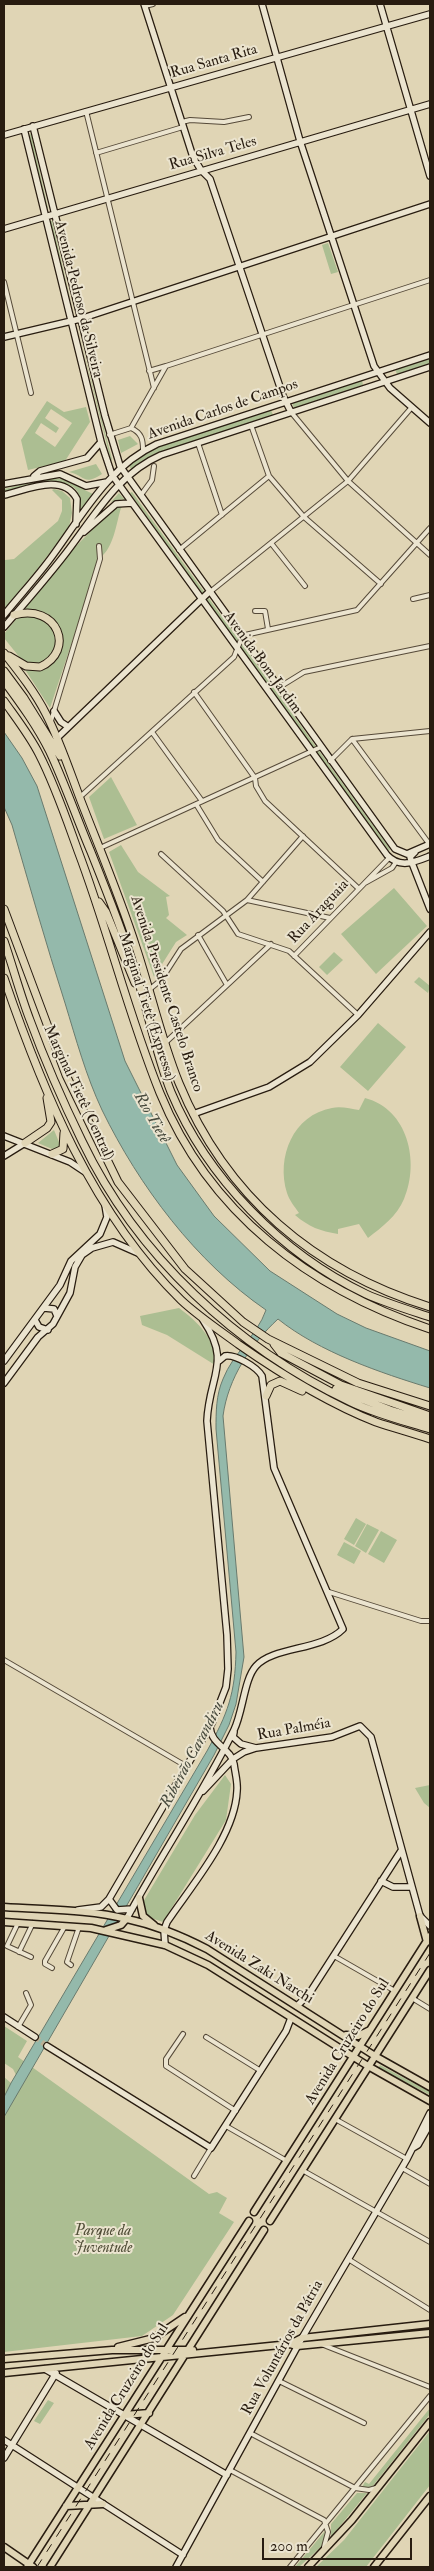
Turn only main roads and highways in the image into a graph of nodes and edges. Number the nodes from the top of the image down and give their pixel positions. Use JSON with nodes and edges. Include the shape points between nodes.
{"nodes":[{"id":1,"x":262,"y":4,"type":"edge"},
{"id":2,"x":380,"y":4,"type":"edge"},
{"id":3,"x":144,"y":5,"type":"edge"},
{"id":4,"x":430,"y":14,"type":"edge"},
{"id":5,"x":386,"y":26,"type":"junction"},
{"id":6,"x":277,"y":57,"type":"junction"},
{"id":7,"x":171,"y":87,"type":"junction"},
{"id":8,"x":430,"y":104,"type":"edge"},
{"id":9,"x":411,"y":110,"type":"junction"},
{"id":10,"x":33,"y":126,"type":"junction"},
{"id":11,"x":24,"y":129,"type":"junction"},
{"id":12,"x":4,"y":134,"type":"edge"},
{"id":13,"x":300,"y":141,"type":"junction"},
{"id":14,"x":201,"y":170,"type":"junction"},
{"id":15,"x":430,"y":176,"type":"edge"},
{"id":16,"x":430,"y":204,"type":"edge"},
{"id":17,"x":54,"y":214,"type":"junction"},
{"id":18,"x":45,"y":217,"type":"junction"},
{"id":19,"x":4,"y":229,"type":"edge"},
{"id":20,"x":332,"y":236,"type":"junction"},
{"id":21,"x":240,"y":266,"type":"junction"},
{"id":22,"x":80,"y":319,"type":"junction"},
{"id":23,"x":71,"y":322,"type":"junction"},
{"id":24,"x":4,"y":337,"type":"edge"},
{"id":25,"x":430,"y":355,"type":"edge"},
{"id":26,"x":430,"y":367,"type":"edge"},
{"id":27,"x":377,"y":372,"type":"junction"},
{"id":28,"x":385,"y":382,"type":"junction"},
{"id":29,"x":285,"y":402,"type":"junction"},
{"id":30,"x":291,"y":412,"type":"junction"},
{"id":31,"x":430,"y":423,"type":"edge"},
{"id":32,"x":101,"y":442,"type":"junction"},
{"id":33,"x":120,"y":466,"type":"junction"},
{"id":34,"x":112,"y":475,"type":"junction"},
{"id":35,"x":126,"y":476,"type":"junction"},
{"id":36,"x":32,"y":477,"type":"junction"},
{"id":37,"x":107,"y":482,"type":"junction"},
{"id":38,"x":4,"y":484,"type":"edge"},
{"id":39,"x":118,"y":484,"type":"junction"},
{"id":40,"x":4,"y":495,"type":"edge"},
{"id":41,"x":132,"y":503,"type":"junction"},
{"id":42,"x":76,"y":524,"type":"junction"},
{"id":43,"x":80,"y":535,"type":"junction"},
{"id":44,"x":209,"y":592,"type":"junction"},
{"id":45,"x":202,"y":600,"type":"junction"},
{"id":46,"x":4,"y":615,"type":"edge"},
{"id":47,"x":12,"y":618,"type":"junction"},
{"id":48,"x":4,"y":627,"type":"edge"},
{"id":49,"x":4,"y":653,"type":"edge"},
{"id":50,"x":4,"y":671,"type":"edge"},
{"id":51,"x":4,"y":681,"type":"edge"},
{"id":52,"x":4,"y":701,"type":"edge"},
{"id":53,"x":54,"y":711,"type":"road end"},
{"id":54,"x":68,"y":726,"type":"junction"},
{"id":55,"x":57,"y":738,"type":"junction"},
{"id":56,"x":67,"y":764,"type":"junction"},
{"id":57,"x":430,"y":845,"type":"edge"},
{"id":58,"x":416,"y":850,"type":"junction"},
{"id":59,"x":397,"y":851,"type":"junction"},
{"id":60,"x":430,"y":856,"type":"edge"},
{"id":61,"x":396,"y":862,"type":"junction"},
{"id":62,"x":412,"y":863,"type":"junction"},
{"id":63,"x":96,"y":898,"type":"junction"},
{"id":64,"x":4,"y":909,"type":"edge"},
{"id":65,"x":430,"y":909,"type":"edge"},
{"id":66,"x":430,"y":932,"type":"edge"},
{"id":67,"x":4,"y":941,"type":"edge"},
{"id":68,"x":4,"y":978,"type":"edge"},
{"id":69,"x":146,"y":1006,"type":"junction"},
{"id":70,"x":43,"y":1080,"type":"junction"},
{"id":71,"x":193,"y":1114,"type":"junction"},
{"id":72,"x":64,"y":1130,"type":"junction"},
{"id":73,"x":4,"y":1136,"type":"edge"},
{"id":74,"x":25,"y":1143,"type":"junction"},
{"id":75,"x":52,"y":1154,"type":"junction"},
{"id":76,"x":4,"y":1156,"type":"edge"},
{"id":77,"x":89,"y":1175,"type":"junction"},
{"id":78,"x":100,"y":1194,"type":"junction"},
{"id":79,"x":142,"y":1256,"type":"junction"},
{"id":80,"x":430,"y":1307,"type":"edge"},
{"id":81,"x":44,"y":1308,"type":"junction"},
{"id":82,"x":57,"y":1316,"type":"junction"},
{"id":83,"x":201,"y":1316,"type":"junction"},
{"id":84,"x":430,"y":1316,"type":"edge"},
{"id":85,"x":35,"y":1320,"type":"junction"},
{"id":86,"x":430,"y":1329,"type":"edge"},
{"id":87,"x":48,"y":1330,"type":"junction"},
{"id":88,"x":270,"y":1340,"type":"junction"},
{"id":89,"x":4,"y":1361,"type":"edge"},
{"id":90,"x":219,"y":1361,"type":"junction"},
{"id":91,"x":4,"y":1383,"type":"edge"},
{"id":92,"x":328,"y":1389,"type":"junction"},
{"id":93,"x":266,"y":1396,"type":"junction"},
{"id":94,"x":430,"y":1406,"type":"edge"},
{"id":95,"x":353,"y":1412,"type":"junction"},
{"id":96,"x":430,"y":1416,"type":"edge"},
{"id":97,"x":430,"y":1422,"type":"edge"},
{"id":98,"x":430,"y":1429,"type":"edge"},
{"id":99,"x":430,"y":1433,"type":"edge"},
{"id":100,"x":417,"y":1435,"type":"junction"},
{"id":101,"x":430,"y":1439,"type":"edge"},
{"id":102,"x":211,"y":1728,"type":"junction"},
{"id":103,"x":234,"y":1730,"type":"junction"},
{"id":104,"x":222,"y":1747,"type":"junction"},
{"id":105,"x":256,"y":1748,"type":"junction"},
{"id":106,"x":233,"y":1759,"type":"junction"},
{"id":107,"x":196,"y":1798,"type":"junction"},
{"id":108,"x":401,"y":1851,"type":"junction"},
{"id":109,"x":381,"y":1881,"type":"junction"},
{"id":110,"x":412,"y":1887,"type":"junction"},
{"id":111,"x":139,"y":1898,"type":"junction"},
{"id":112,"x":109,"y":1900,"type":"junction"},
{"id":113,"x":4,"y":1907,"type":"edge"},
{"id":114,"x":130,"y":1910,"type":"junction"},
{"id":115,"x":76,"y":1911,"type":"junction"},
{"id":116,"x":420,"y":1916,"type":"junction"},
{"id":117,"x":125,"y":1918,"type":"junction"},
{"id":118,"x":4,"y":1922,"type":"edge"},
{"id":119,"x":430,"y":1926,"type":"edge"},
{"id":120,"x":157,"y":1928,"type":"junction"},
{"id":121,"x":105,"y":1930,"type":"junction"},
{"id":122,"x":164,"y":1930,"type":"junction"},
{"id":123,"x":429,"y":1939,"type":"edge"},
{"id":124,"x":165,"y":1945,"type":"junction"},
{"id":125,"x":430,"y":1970,"type":"edge"},
{"id":126,"x":301,"y":2008,"type":"junction"},
{"id":127,"x":4,"y":2017,"type":"edge"},
{"id":128,"x":294,"y":2020,"type":"junction"},
{"id":129,"x":371,"y":2030,"type":"junction"},
{"id":130,"x":339,"y":2033,"type":"junction"},
{"id":131,"x":34,"y":2037,"type":"tunnel mouth"},
{"id":132,"x":47,"y":2046,"type":"tunnel mouth"},
{"id":133,"x":360,"y":2046,"type":"junction"},
{"id":134,"x":375,"y":2056,"type":"junction"},
{"id":135,"x":353,"y":2057,"type":"junction"},
{"id":136,"x":368,"y":2066,"type":"junction"},
{"id":137,"x":430,"y":2087,"type":"edge"},
{"id":138,"x":430,"y":2101,"type":"edge"},
{"id":139,"x":430,"y":2113,"type":"edge"},
{"id":140,"x":430,"y":2124,"type":"edge"},
{"id":141,"x":428,"y":2132,"type":"edge"},
{"id":142,"x":413,"y":2148,"type":"junction"},
{"id":143,"x":254,"y":2212,"type":"dead end"},
{"id":144,"x":249,"y":2221,"type":"dead end"},
{"id":145,"x":270,"y":2221,"type":"dead end"},
{"id":146,"x":264,"y":2230,"type":"dead end"},
{"id":147,"x":188,"y":2315,"type":"junction"},
{"id":148,"x":430,"y":2324,"type":"edge"},
{"id":149,"x":430,"y":2333,"type":"edge"},
{"id":150,"x":302,"y":2338,"type":"junction"},
{"id":151,"x":294,"y":2345,"type":"junction"},
{"id":152,"x":167,"y":2349,"type":"junction"},
{"id":153,"x":112,"y":2350,"type":"junction"},
{"id":154,"x":188,"y":2352,"type":"junction"},
{"id":155,"x":49,"y":2356,"type":"junction"},
{"id":156,"x":161,"y":2358,"type":"junction"},
{"id":157,"x":4,"y":2359,"type":"edge"},
{"id":158,"x":57,"y":2372,"type":"junction"},
{"id":159,"x":4,"y":2373,"type":"edge"},
{"id":160,"x":149,"y":2412,"type":"junction"},
{"id":161,"x":125,"y":2415,"type":"junction"},
{"id":162,"x":430,"y":2422,"type":"edge"},
{"id":163,"x":142,"y":2425,"type":"junction"},
{"id":164,"x":4,"y":2440,"type":"edge"},
{"id":165,"x":12,"y":2446,"type":"junction"},
{"id":166,"x":4,"y":2458,"type":"edge"},
{"id":167,"x":229,"y":2472,"type":"junction"},
{"id":168,"x":78,"y":2488,"type":"junction"},
{"id":169,"x":430,"y":2496,"type":"edge"},
{"id":170,"x":94,"y":2498,"type":"junction"},
{"id":171,"x":103,"y":2504,"type":"junction"},
{"id":172,"x":90,"y":2505,"type":"junction"},
{"id":173,"x":66,"y":2506,"type":"junction"},
{"id":174,"x":4,"y":2547,"type":"edge"},
{"id":175,"x":180,"y":2554,"type":"junction"},
{"id":176,"x":177,"y":2565,"type":"edge"},
{"id":177,"x":30,"y":2566,"type":"edge"},
{"id":178,"x":50,"y":2567,"type":"edge"},
{"id":179,"x":308,"y":2567,"type":"edge"},
{"id":180,"x":374,"y":2567,"type":"edge"}],
"edges":[{"from":1,"to":6,"type":"main road"},
{"from":2,"to":5,"type":"main road"},
{"from":3,"to":7,"type":"main road"},
{"from":4,"to":5,"type":"main road","name":"Rua Santa Rita"},
{"from":5,"to":6,"type":"main road","name":"Rua Santa Rita"},
{"from":5,"to":9,"type":"main road"},
{"from":6,"to":7,"type":"main road","name":"Rua Santa Rita"},
{"from":6,"to":13,"type":"main road"},
{"from":7,"to":10,"type":"main road","name":"Rua Santa Rita"},
{"from":7,"to":14,"type":"main road","via":[[193,157]]},
{"from":8,"to":9,"type":"main road","name":"Rua Silva Teles"},
{"from":9,"to":13,"type":"main road","name":"Rua Silva Teles"},
{"from":9,"to":15,"type":"main road"},
{"from":10,"to":11,"type":"main road","name":"Rua Santa Rita"},
{"from":10,"to":17,"type":"main road","name":"Avenida Pedroso da Silveira"},
{"from":11,"to":12,"type":"main road","name":"Rua Santa Rita"},
{"from":11,"to":18,"type":"main road","name":"Avenida Pedroso da Silveira"},
{"from":13,"to":14,"type":"main road","name":"Rua Silva Teles"},
{"from":13,"to":20,"type":"main road"},
{"from":14,"to":17,"type":"main road","name":"Rua Silva Teles"},
{"from":14,"to":21,"type":"main road","via":[[210,179]]},
{"from":16,"to":20,"type":"main road"},
{"from":17,"to":18,"type":"main road","name":"Rua Silva Teles"},
{"from":17,"to":22,"type":"main road","name":"Avenida Pedroso da Silveira"},
{"from":18,"to":19,"type":"main road","name":"Rua Silva Teles"},
{"from":18,"to":23,"type":"main road","name":"Avenida Pedroso da Silveira"},
{"from":20,"to":21,"type":"main road"},
{"from":20,"to":27,"type":"main road"},
{"from":21,"to":22,"type":"main road"},
{"from":21,"to":29,"type":"main road"},
{"from":22,"to":23,"type":"main road"},
{"from":22,"to":33,"type":"main road","name":"Avenida Pedroso da Silveira"},
{"from":23,"to":24,"type":"main road"},
{"from":23,"to":32,"type":"main road","name":"Avenida Pedroso da Silveira"},
{"from":25,"to":27,"type":"main road","name":"Avenida Carlos de Campos"},
{"from":26,"to":28,"type":"main road","name":"Avenida Carlos de Campos"},
{"from":27,"to":28,"type":"main road"},
{"from":27,"to":29,"type":"main road","name":"Avenida Carlos de Campos"},
{"from":28,"to":30,"type":"main road","name":"Avenida Carlos de Campos"},
{"from":28,"to":31,"type":"main road"},
{"from":29,"to":30,"type":"main road"},
{"from":29,"to":33,"type":"main road","name":"Avenida Carlos de Campos","via":[[143,450]]},
{"from":30,"to":35,"type":"main road","name":"Avenida Carlos de Campos","via":[[149,460]]},
{"from":32,"to":34,"type":"main road","name":"Avenida Pedroso da Silveira"},
{"from":32,"to":36,"type":"main road","via":[[87,458],[40,471]]},
{"from":33,"to":34,"type":"main road","name":"Avenida Carlos de Campos"},
{"from":33,"to":35,"type":"main road","name":"Avenida Bom Jardim"},
{"from":34,"to":37,"type":"main road","name":"Avenida Carlos de Campos"},
{"from":34,"to":39,"type":"main road","name":"Avenida Bom Jardim"},
{"from":35,"to":39,"type":"main road","name":"Avenida Carlos de Campos"},
{"from":35,"to":44,"type":"main road","name":"Avenida Bom Jardim"},
{"from":36,"to":37,"type":"main road","via":[[60,474],[86,486]]},
{"from":36,"to":38,"type":"main road"},
{"from":37,"to":42,"type":"main road","name":"Avenida Carlos de Campos"},
{"from":39,"to":41,"type":"main road","name":"Avenida Bom Jardim"},
{"from":39,"to":43,"type":"main road","name":"Avenida Carlos de Campos"},
{"from":40,"to":42,"type":"main road","via":[[48,484],[62,485],[78,499]]},
{"from":41,"to":43,"type":"main road","via":[[116,504]]},
{"from":41,"to":45,"type":"main road","name":"Avenida Bom Jardim"},
{"from":42,"to":46,"type":"main road","name":"Avenida Carlos de Campos"},
{"from":43,"to":47,"type":"main road"},
{"from":44,"to":45,"type":"main road"},
{"from":44,"to":59,"type":"main road","name":"Avenida Bom Jardim"},
{"from":45,"to":54,"type":"main road"},
{"from":45,"to":61,"type":"main road","name":"Avenida Bom Jardim","via":[[311,753],[389,858]]},
{"from":47,"to":48,"type":"main road"},
{"from":47,"to":49,"type":"highway","via":[[33,612],[47,618],[58,634],[57,648],[48,662],[35,667],[26,666]]},
{"from":49,"to":55,"type":"highway","name":"Avenida Presidente Castelo Branco","via":[[26,683]]},
{"from":50,"to":56,"type":"highway"},
{"from":51,"to":69,"type":"highway","via":[[28,714],[53,759],[122,930]]},
{"from":52,"to":63,"type":"highway","name":"Marginal Tietê (Expressa)","via":[[38,753]]},
{"from":53,"to":54,"type":"main road"},
{"from":54,"to":55,"type":"main road"},
{"from":55,"to":56,"type":"highway","name":"Avenida Presidente Castelo Branco"},
{"from":56,"to":71,"type":"highway","name":"Avenida Presidente Castelo Branco","via":[[115,883],[165,1042]]},
{"from":57,"to":58,"type":"main road"},
{"from":58,"to":59,"type":"main road","via":[[404,854]]},
{"from":58,"to":62,"type":"main road","via":[[410,857]]},
{"from":59,"to":61,"type":"main road"},
{"from":60,"to":62,"type":"main road"},
{"from":61,"to":62,"type":"main road"},
{"from":62,"to":65,"type":"main road"},
{"from":63,"to":69,"type":"highway","via":[[106,912]]},
{"from":63,"to":86,"type":"highway","name":"Marginal Tietê (Expressa)","via":[[142,1047],[161,1095],[187,1147],[215,1186],[256,1231],[304,1270],[388,1315]]},
{"from":64,"to":88,"type":"highway","via":[[66,1075],[118,1182],[185,1269],[243,1322]]},
{"from":66,"to":71,"type":"main road","via":[[358,1015],[310,1062],[281,1081]]},
{"from":67,"to":92,"type":"highway","name":"Marginal Tietê (Central)","via":[[29,1019],[82,1142],[105,1183],[158,1259],[234,1329]]},
{"from":68,"to":70,"type":"highway"},
{"from":69,"to":84,"type":"highway","via":[[171,1092],[190,1128],[237,1196],[292,1248],[341,1280],[366,1294]]},
{"from":70,"to":72,"type":"highway"},
{"from":70,"to":74,"type":"highway","via":[[51,1122]]},
{"from":71,"to":80,"type":"highway","name":"Avenida Presidente Castelo Branco","via":[[211,1147],[232,1174],[284,1231],[347,1272],[393,1295]]},
{"from":72,"to":75,"type":"highway","via":[[64,1148]]},
{"from":72,"to":77,"type":"highway"},
{"from":73,"to":74,"type":"main road"},
{"from":74,"to":75,"type":"main road"},
{"from":74,"to":76,"type":"main road"},
{"from":75,"to":77,"type":"main road"},
{"from":77,"to":78,"type":"highway"},
{"from":78,"to":79,"type":"highway"},
{"from":78,"to":81,"type":"main road","via":[[107,1211],[106,1222],[97,1238],[71,1261]]},
{"from":79,"to":82,"type":"main road","via":[[113,1242],[92,1248],[77,1261],[70,1293]]},
{"from":79,"to":83,"type":"highway","via":[[176,1295]]},
{"from":81,"to":82,"type":"main road","via":[[54,1309]]},
{"from":81,"to":85,"type":"main road"},
{"from":82,"to":87,"type":"main road"},
{"from":83,"to":90,"type":"main road","via":[[217,1344]]},
{"from":83,"to":95,"type":"highway","via":[[295,1382]]},
{"from":85,"to":87,"type":"main road","via":[[39,1327]]},
{"from":85,"to":89,"type":"main road"},
{"from":87,"to":91,"type":"main road","via":[[38,1338]]},
{"from":88,"to":94,"type":"highway","via":[[358,1383]]},
{"from":88,"to":96,"type":"highway","via":[[281,1353],[341,1386]]},
{"from":90,"to":93,"type":"main road","via":[[224,1356],[232,1356],[261,1373]]},
{"from":90,"to":102,"type":"main road","via":[[209,1398],[208,1420],[228,1669],[220,1706]]},
{"from":92,"to":97,"type":"highway","via":[[338,1389]]},
{"from":92,"to":98,"type":"highway","via":[[352,1402]]},
{"from":93,"to":95,"type":"highway","via":[[271,1385],[280,1381],[337,1408]]},
{"from":93,"to":103,"type":"main road","via":[[274,1468],[343,1629],[314,1645],[264,1659],[258,1664]]},
{"from":95,"to":100,"type":"highway"},
{"from":99,"to":100,"type":"highway"},
{"from":100,"to":101,"type":"highway"},
{"from":102,"to":104,"type":"main road","via":[[213,1739]]},
{"from":102,"to":112,"type":"main road"},
{"from":103,"to":104,"type":"main road"},
{"from":103,"to":105,"type":"main road","via":[[237,1741]]},
{"from":104,"to":106,"type":"main road"},
{"from":104,"to":107,"type":"main road"},
{"from":105,"to":106,"type":"main road","name":"Rua Palméia"},
{"from":105,"to":108,"type":"main road","name":"Rua Palméia","via":[[321,1740],[360,1726],[371,1737]]},
{"from":106,"to":107,"type":"main road"},
{"from":106,"to":122,"type":"main road","via":[[237,1791],[226,1831]]},
{"from":107,"to":111,"type":"main road"},
{"from":108,"to":109,"type":"main road"},
{"from":108,"to":110,"type":"main road"},
{"from":109,"to":110,"type":"main road","via":[[399,1888]]},
{"from":109,"to":126,"type":"main road"},
{"from":110,"to":116,"type":"main road"},
{"from":111,"to":114,"type":"main road"},
{"from":111,"to":120,"type":"main road","via":[[143,1916]]},
{"from":112,"to":114,"type":"main road","via":[[117,1910]]},
{"from":112,"to":115,"type":"main road","via":[[101,1907]]},
{"from":113,"to":115,"type":"main road","name":"Avenida Zaki Narchi"},
{"from":114,"to":117,"type":"main road"},
{"from":115,"to":117,"type":"main road","name":"Avenida Zaki Narchi"},
{"from":116,"to":119,"type":"main road"},
{"from":116,"to":123,"type":"main road"},
{"from":117,"to":120,"type":"main road","name":"Avenida Zaki Narchi"},
{"from":117,"to":121,"type":"main road","via":[[121,1925]]},
{"from":118,"to":121,"type":"main road","name":"Avenida Zaki Narchi"},
{"from":120,"to":122,"type":"main road","name":"Avenida Zaki Narchi"},
{"from":121,"to":124,"type":"main road","name":"Avenida Zaki Narchi"},
{"from":122,"to":124,"type":"main road"},
{"from":122,"to":126,"type":"main road","name":"Avenida Zaki Narchi","via":[[207,1949]]},
{"from":123,"to":129,"type":"main road","name":"Avenida Cruzeiro do Sul"},
{"from":124,"to":128,"type":"main road","name":"Avenida Zaki Narchi","via":[[208,1966]]},
{"from":125,"to":134,"type":"main road","name":"Avenida Cruzeiro do Sul"},
{"from":126,"to":128,"type":"main road","via":[[302,2017]]},
{"from":126,"to":128,"type":"main road","via":[[293,2010]]},
{"from":126,"to":130,"type":"main road","name":"Avenida Zaki Narchi"},
{"from":127,"to":131,"type":"main road"},
{"from":128,"to":132,"type":"main road","via":[[211,2148]]},
{"from":128,"to":135,"type":"main road","name":"Avenida Zaki Narchi"},
{"from":129,"to":130,"type":"main road","via":[[356,2036]]},
{"from":129,"to":133,"type":"main road","name":"Avenida Cruzeiro do Sul"},
{"from":130,"to":133,"type":"main road","name":"Avenida Zaki Narchi"},
{"from":133,"to":134,"type":"main road","name":"Avenida Zaki Narchi"},
{"from":133,"to":135,"type":"main road","name":"Avenida Cruzeiro do Sul"},
{"from":134,"to":136,"type":"main road","name":"Avenida Cruzeiro do Sul"},
{"from":134,"to":137,"type":"main road","name":"Avenida Zaki Narchi"},
{"from":135,"to":136,"type":"main road","name":"Avenida Zaki Narchi"},
{"from":135,"to":143,"type":"main road","name":"Avenida Cruzeiro do Sul"},
{"from":136,"to":138,"type":"main road","name":"Avenida Zaki Narchi"},
{"from":136,"to":145,"type":"main road","name":"Avenida Cruzeiro do Sul"},
{"from":139,"to":142,"type":"main road","name":"Rua Voluntários da Pátria"},
{"from":140,"to":141,"type":"main road","name":"Rua Voluntários da Pátria"},
{"from":141,"to":142,"type":"main road","name":"Rua Voluntários da Pátria"},
{"from":142,"to":150,"type":"main road","name":"Rua Voluntários da Pátria"},
{"from":144,"to":147,"type":"main road","name":"Avenida Cruzeiro do Sul"},
{"from":146,"to":154,"type":"main road"},
{"from":147,"to":152,"type":"main road","name":"Avenida Cruzeiro do Sul"},
{"from":147,"to":153,"type":"main road","via":[[154,2338]]},
{"from":148,"to":150,"type":"main road"},
{"from":149,"to":151,"type":"main road"},
{"from":150,"to":151,"type":"main road"},
{"from":151,"to":154,"type":"main road"},
{"from":151,"to":167,"type":"main road","name":"Rua Voluntários da Pátria","via":[[279,2381]]},
{"from":152,"to":153,"type":"main road"},
{"from":152,"to":154,"type":"main road"},
{"from":152,"to":156,"type":"main road","name":"Avenida Cruzeiro do Sul"},
{"from":153,"to":155,"type":"main road"},
{"from":154,"to":156,"type":"main road"},
{"from":154,"to":160,"type":"main road"},
{"from":155,"to":157,"type":"main road"},
{"from":155,"to":158,"type":"main road","via":[[56,2362]]},
{"from":156,"to":158,"type":"main road"},
{"from":156,"to":161,"type":"main road","name":"Avenida Cruzeiro do Sul"},
{"from":158,"to":159,"type":"main road","via":[[45,2369]]},
{"from":158,"to":161,"type":"main road"},
{"from":158,"to":165,"type":"main road"},
{"from":160,"to":161,"type":"main road"},
{"from":160,"to":163,"type":"main road"},
{"from":161,"to":163,"type":"main road"},
{"from":161,"to":168,"type":"main road","name":"Avenida Cruzeiro do Sul"},
{"from":162,"to":179,"type":"main road"},
{"from":163,"to":167,"type":"main road"},
{"from":163,"to":170,"type":"main road"},
{"from":164,"to":165,"type":"main road"},
{"from":165,"to":166,"type":"main road"},
{"from":165,"to":168,"type":"main road"},
{"from":167,"to":175,"type":"main road","name":"Rua Voluntários da Pátria"},
{"from":168,"to":170,"type":"main road"},
{"from":168,"to":173,"type":"main road","name":"Avenida Cruzeiro do Sul"},
{"from":169,"to":180,"type":"main road"},
{"from":170,"to":171,"type":"main road"},
{"from":170,"to":172,"type":"main road"},
{"from":171,"to":172,"type":"main road"},
{"from":171,"to":175,"type":"main road"},
{"from":172,"to":173,"type":"main road"},
{"from":172,"to":178,"type":"main road"},
{"from":173,"to":177,"type":"main road","name":"Avenida Cruzeiro do Sul"},
{"from":174,"to":177,"type":"main road"},
{"from":175,"to":176,"type":"main road","name":"Rua Voluntários da Pátria"}]}
